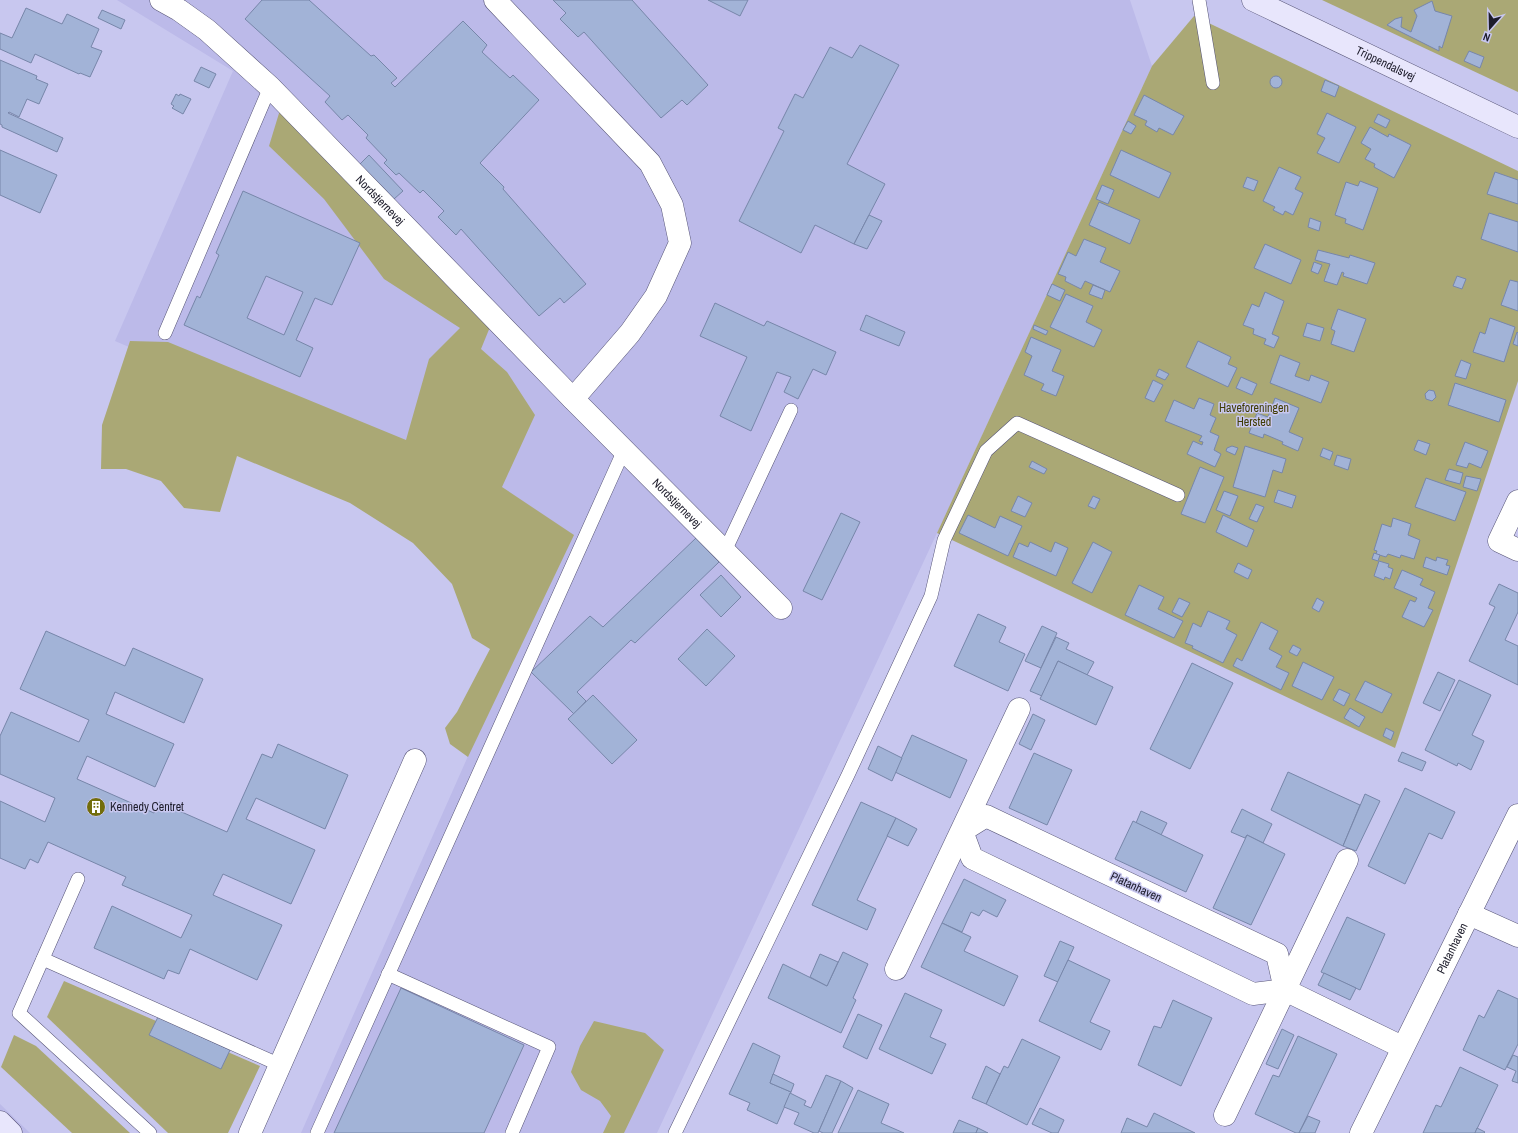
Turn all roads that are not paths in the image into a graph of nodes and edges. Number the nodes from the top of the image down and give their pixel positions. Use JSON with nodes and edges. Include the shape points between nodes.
{"nodes":[{"id":1,"x":495,"y":0,"type":"edge"},
{"id":2,"x":1198,"y":0,"type":"edge"},
{"id":3,"x":1253,"y":0,"type":"edge"},
{"id":4,"x":175,"y":3,"type":"edge"},
{"id":5,"x":1214,"y":83,"type":"dead end"},
{"id":6,"x":270,"y":87,"type":"junction"},
{"id":7,"x":1518,"y":127,"type":"edge"},
{"id":8,"x":165,"y":333,"type":"dead end"},
{"id":9,"x":573,"y":399,"type":"junction"},
{"id":10,"x":791,"y":410,"type":"dead end"},
{"id":11,"x":624,"y":450,"type":"junction"},
{"id":12,"x":1178,"y":495,"type":"dead end"},
{"id":13,"x":1518,"y":501,"type":"edge"},
{"id":14,"x":1518,"y":550,"type":"edge"},
{"id":15,"x":725,"y":551,"type":"junction"},
{"id":16,"x":781,"y":608,"type":"dead end"},
{"id":17,"x":1019,"y":709,"type":"dead end"},
{"id":18,"x":415,"y":760,"type":"dead end"},
{"id":19,"x":1518,"y":815,"type":"edge"},
{"id":20,"x":962,"y":830,"type":"junction"},
{"id":21,"x":1347,"y":860,"type":"dead end"},
{"id":22,"x":78,"y":879,"type":"dead end"},
{"id":23,"x":1469,"y":914,"type":"junction"},
{"id":24,"x":1518,"y":936,"type":"edge"},
{"id":25,"x":43,"y":959,"type":"junction"},
{"id":26,"x":896,"y":969,"type":"dead end"},
{"id":27,"x":388,"y":974,"type":"junction"},
{"id":28,"x":1285,"y":990,"type":"junction"},
{"id":29,"x":1402,"y":1047,"type":"junction"},
{"id":30,"x":280,"y":1065,"type":"junction"},
{"id":31,"x":1225,"y":1115,"type":"dead end"},
{"id":32,"x":0,"y":1122,"type":"edge"},
{"id":33,"x":11,"y":1133,"type":"edge"},
{"id":34,"x":150,"y":1133,"type":"edge"},
{"id":35,"x":250,"y":1133,"type":"edge"},
{"id":36,"x":317,"y":1133,"type":"edge"},
{"id":37,"x":512,"y":1133,"type":"edge"},
{"id":38,"x":675,"y":1133,"type":"edge"},
{"id":39,"x":1361,"y":1133,"type":"edge"}],
"edges":[{"from":1,"to":9,"type":"street","via":[[650,163],[672,205],[680,243],[656,296],[630,333]]},
{"from":2,"to":5,"type":"lane"},
{"from":3,"to":7,"type":"street","name":"Trippendalsvej"},
{"from":4,"to":6,"type":"street","name":"Nordstjernevej"},
{"from":6,"to":8,"type":"lane"},
{"from":6,"to":9,"type":"street","name":"Nordstjernevej"},
{"from":9,"to":11,"type":"street","name":"Nordstjernevej"},
{"from":10,"to":15,"type":"lane"},
{"from":11,"to":15,"type":"street","name":"Nordstjernevej"},
{"from":11,"to":27,"type":"lane"},
{"from":12,"to":38,"type":"lane","via":[[1017,423],[986,451],[944,540],[931,596],[848,775]]},
{"from":13,"to":14,"type":"street","via":[[1499,541]]},
{"from":15,"to":16,"type":"street","name":"Nordstjernevej"},
{"from":17,"to":20,"type":"street"},
{"from":18,"to":30,"type":"street"},
{"from":19,"to":23,"type":"street","name":"Platanhaven"},
{"from":20,"to":26,"type":"street"},
{"from":20,"to":28,"type":"street","via":[[972,858],[1253,994]]},
{"from":20,"to":28,"type":"street","name":"Platanhaven","via":[[986,816],[1277,954]]},
{"from":21,"to":28,"type":"street"},
{"from":22,"to":25,"type":"lane"},
{"from":23,"to":24,"type":"street","name":"Platanhaven"},
{"from":23,"to":29,"type":"street","name":"Platanhaven"},
{"from":25,"to":30,"type":"lane"},
{"from":25,"to":34,"type":"lane","via":[[19,1013]]},
{"from":27,"to":36,"type":"lane"},
{"from":27,"to":37,"type":"lane","via":[[549,1047]]},
{"from":28,"to":29,"type":"street"},
{"from":28,"to":31,"type":"street"},
{"from":29,"to":39,"type":"street","name":"Platanhaven"},
{"from":30,"to":35,"type":"street"},
{"from":32,"to":33,"type":"street"}]}
